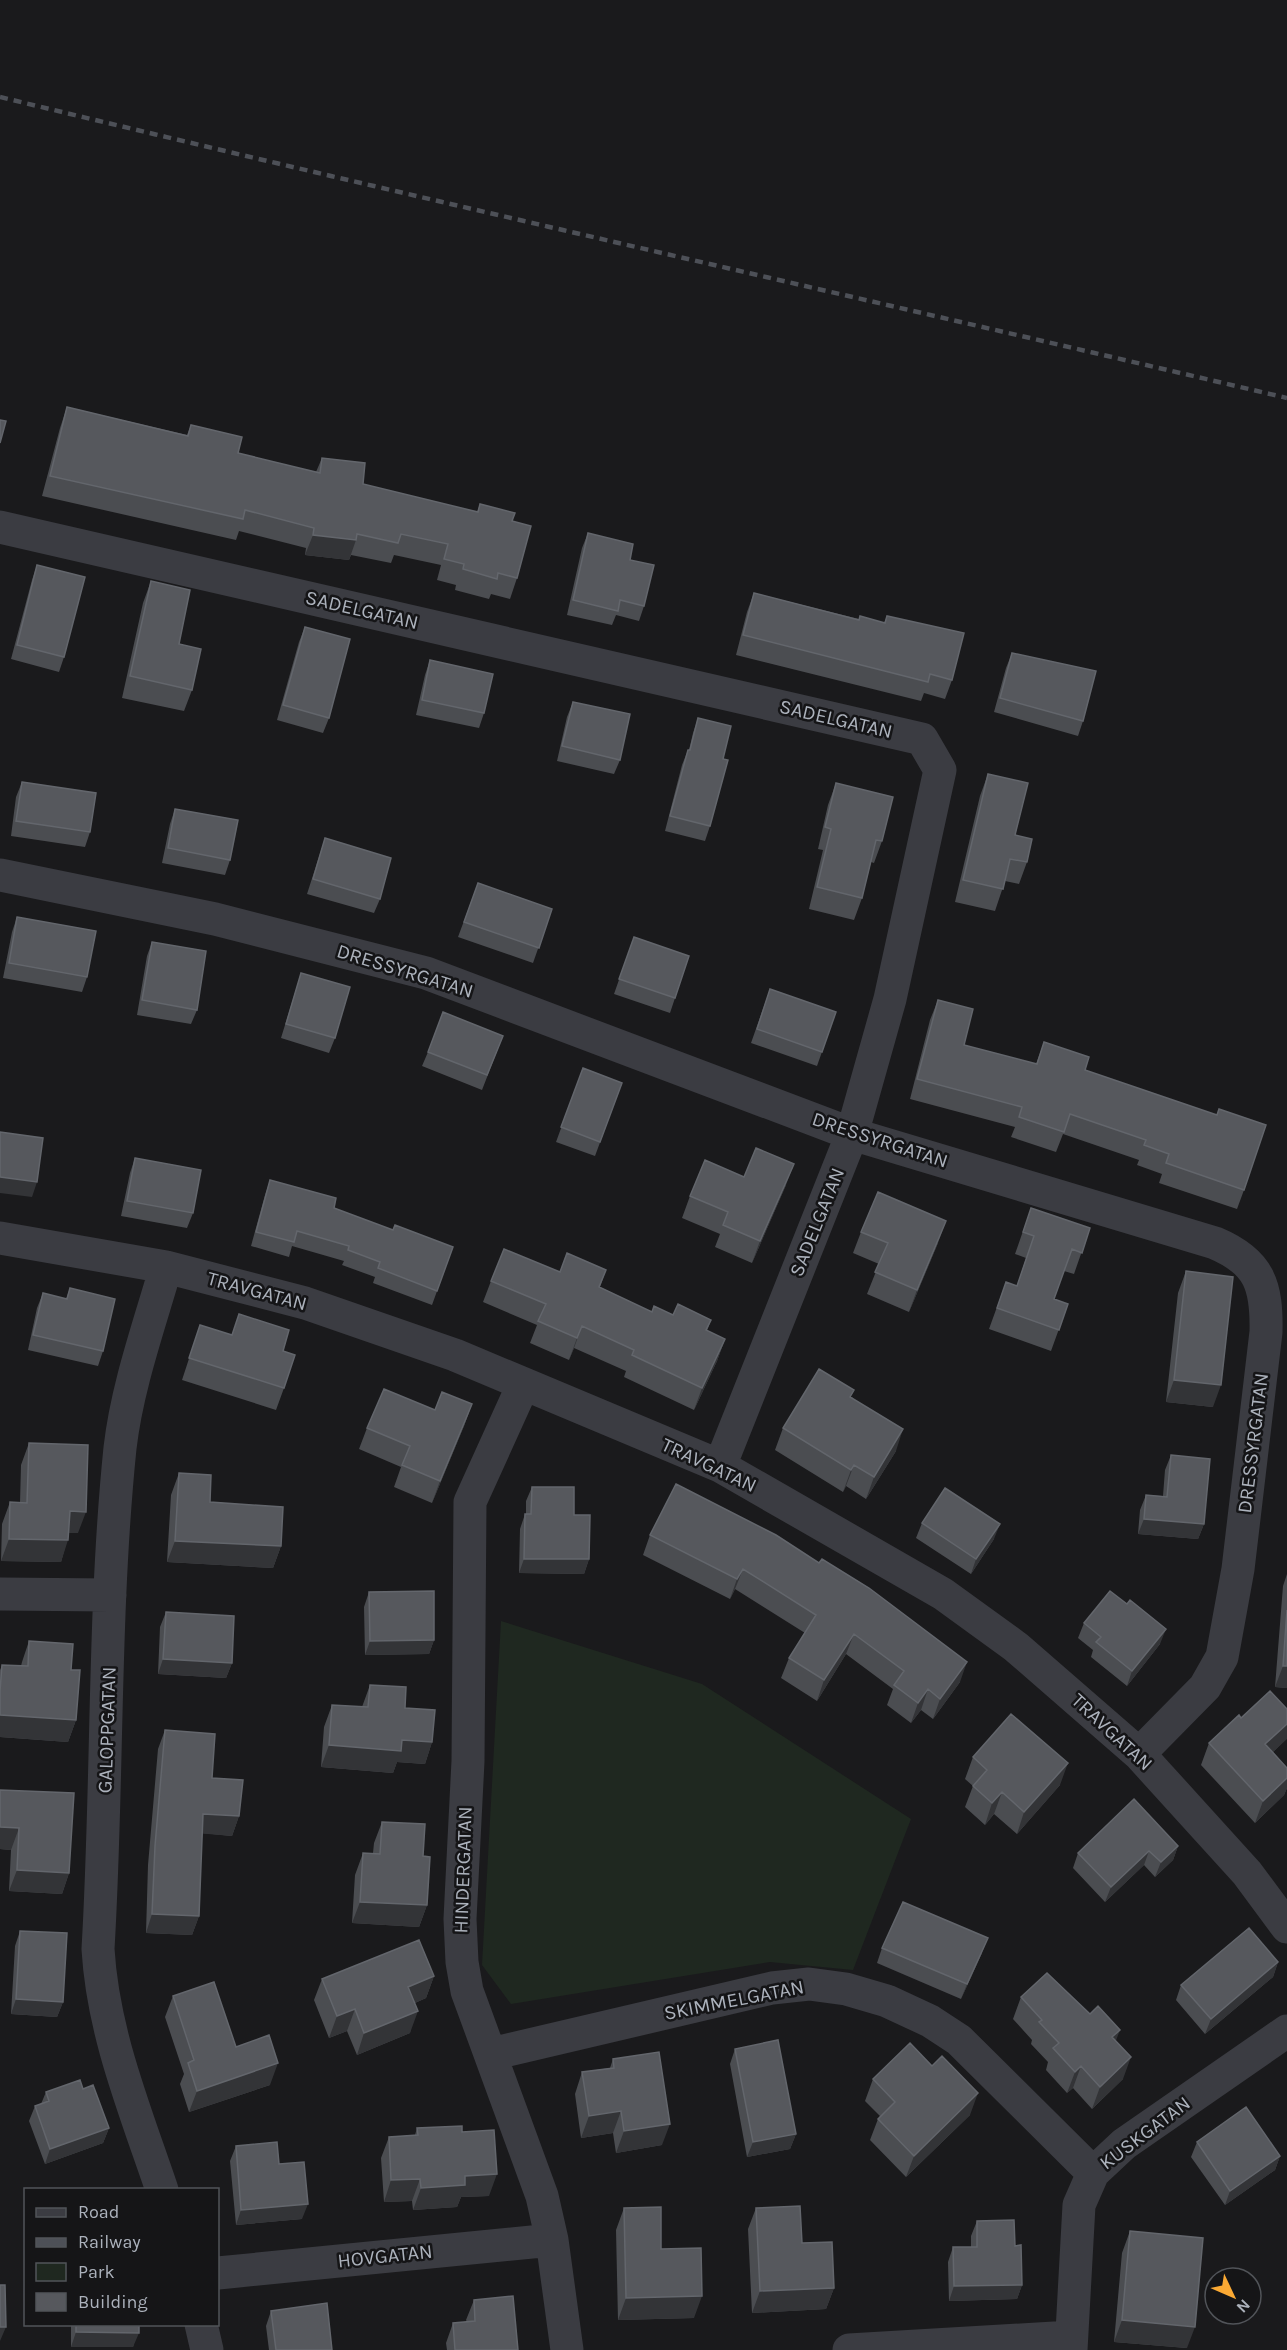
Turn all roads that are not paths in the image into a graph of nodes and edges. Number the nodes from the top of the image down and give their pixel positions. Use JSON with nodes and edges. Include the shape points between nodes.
{"nodes":[{"id":1,"x":0,"y":527,"type":"edge"},
{"id":2,"x":0,"y":875,"type":"edge"},
{"id":3,"x":852,"y":1134,"type":"junction"},
{"id":4,"x":0,"y":1238,"type":"edge"},
{"id":5,"x":166,"y":1267,"type":"junction"},
{"id":6,"x":523,"y":1385,"type":"junction"},
{"id":7,"x":720,"y":1466,"type":"junction"},
{"id":8,"x":0,"y":1594,"type":"edge"},
{"id":9,"x":110,"y":1595,"type":"junction"},
{"id":10,"x":1139,"y":1754,"type":"junction"},
{"id":11,"x":1287,"y":1927,"type":"edge"},
{"id":12,"x":1287,"y":2031,"type":"edge"},
{"id":13,"x":491,"y":2054,"type":"junction"},
{"id":14,"x":1093,"y":2173,"type":"junction"},
{"id":15,"x":161,"y":2188,"type":"edge"},
{"id":16,"x":552,"y":2240,"type":"junction"},
{"id":17,"x":219,"y":2273,"type":"edge"},
{"id":18,"x":201,"y":2326,"type":"edge"},
{"id":19,"x":1071,"y":2344,"type":"edge"},
{"id":20,"x":207,"y":2350,"type":"edge"},
{"id":21,"x":567,"y":2350,"type":"edge"},
{"id":22,"x":849,"y":2350,"type":"edge"}],
"edges":[{"from":1,"to":3,"type":"street","name":"SADELGATAN","via":[[922,739],[940,770],[890,999]]},
{"from":2,"to":3,"type":"street","name":"DRESSYRGATAN","via":[[215,919],[426,973]]},
{"from":3,"to":7,"type":"street","name":"SADELGATAN"},
{"from":3,"to":10,"type":"street","name":"DRESSYRGATAN","via":[[1215,1243],[1238,1255],[1257,1274],[1267,1304],[1266,1332],[1227,1641],[1216,1671],[1205,1687]]},
{"from":4,"to":5,"type":"street","name":"TRAVGATAN"},
{"from":5,"to":6,"type":"street","name":"TRAVGATAN","via":[[305,1302],[455,1355]]},
{"from":5,"to":9,"type":"street","name":"GALOPPGATAN","via":[[132,1382],[120,1447]]},
{"from":6,"to":7,"type":"street","name":"TRAVGATAN"},
{"from":6,"to":13,"type":"street","name":"HINDERGATAN","via":[[470,1502],[468,1761],[460,1919],[467,1991]]},
{"from":7,"to":10,"type":"street","name":"TRAVGATAN","via":[[943,1594],[1016,1647]]},
{"from":8,"to":9,"type":"street"},
{"from":9,"to":15,"type":"street","name":"GALOPPGATAN","via":[[98,1949],[101,1989],[124,2082]]},
{"from":10,"to":11,"type":"street","name":"TRAVGATAN","via":[[1247,1874]]},
{"from":12,"to":14,"type":"street","name":"KUSKGATAN","via":[[1124,2145]]},
{"from":13,"to":14,"type":"street","name":"SKIMMELGATAN","via":[[772,1988],[809,1984],[846,1989],[887,2001],[959,2040]]},
{"from":13,"to":16,"type":"street","name":"HINDERGATAN","via":[[542,2196]]},
{"from":14,"to":19,"type":"street","name":"KUSKGATAN","via":[[1079,2205]]},
{"from":16,"to":17,"type":"street","name":"HOVGATAN"},
{"from":16,"to":21,"type":"street","name":"HINDERGATAN"},
{"from":18,"to":20,"type":"street"},
{"from":19,"to":22,"type":"street"}]}
